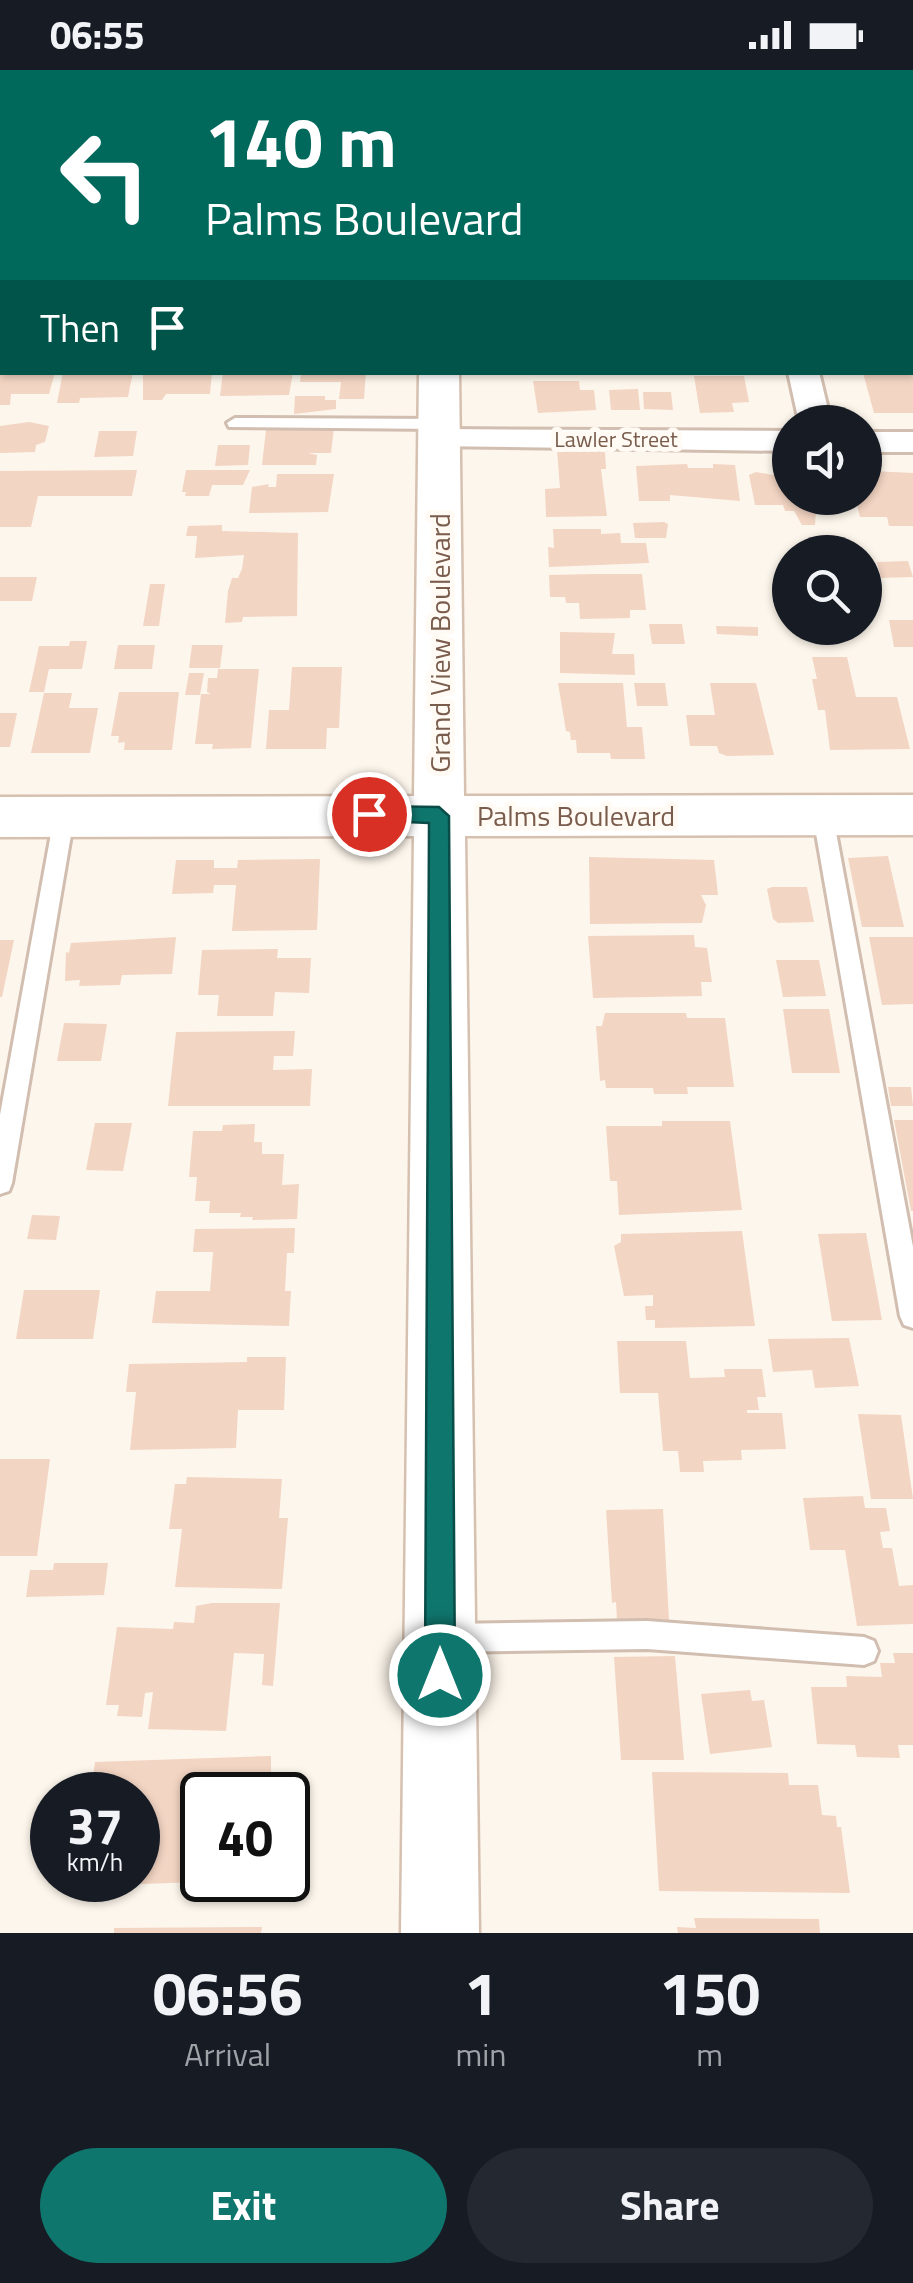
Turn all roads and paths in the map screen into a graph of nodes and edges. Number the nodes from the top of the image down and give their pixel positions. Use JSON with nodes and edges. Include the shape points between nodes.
{"nodes":[{"id":1,"x":440,"y":375,"type":"edge"},
{"id":2,"x":804,"y":375,"type":"edge"},
{"id":3,"x":811,"y":405,"type":"edge"},
{"id":4,"x":234,"y":423,"type":"dead end"},
{"id":5,"x":441,"y":432,"type":"junction"},
{"id":6,"x":772,"y":441,"type":"edge"},
{"id":7,"x":882,"y":442,"type":"edge"},
{"id":8,"x":913,"y":442,"type":"edge"},
{"id":9,"x":913,"y":815,"type":"edge"},
{"id":10,"x":439,"y":816,"type":"junction"},
{"id":11,"x":823,"y":816,"type":"junction"},
{"id":12,"x":0,"y":817,"type":"edge"},
{"id":13,"x":64,"y":817,"type":"junction"},
{"id":14,"x":0,"y":1183,"type":"edge"},
{"id":15,"x":913,"y":1316,"type":"edge"},
{"id":16,"x":440,"y":1638,"type":"junction"},
{"id":17,"x":864,"y":1650,"type":"dead end"},
{"id":18,"x":440,"y":1933,"type":"edge"}],
"edges":[{"from":1,"to":5,"type":"street","name":"Grand View Boulevard"},
{"from":2,"to":3,"type":"street"},
{"from":4,"to":5,"type":"lane"},
{"from":5,"to":6,"type":"street","name":"Lawler Street"},
{"from":5,"to":10,"type":"street","name":"Grand View Boulevard"},
{"from":7,"to":8,"type":"street"},
{"from":9,"to":11,"type":"street","name":"Palms Boulevard"},
{"from":10,"to":11,"type":"street","name":"Palms Boulevard"},
{"from":10,"to":13,"type":"street","name":"Palms Boulevard"},
{"from":10,"to":16,"type":"street","name":"Grand View Boulevard"},
{"from":11,"to":15,"type":"lane"},
{"from":12,"to":13,"type":"street","name":"Palms Boulevard"},
{"from":13,"to":14,"type":"lane"},
{"from":16,"to":17,"type":"lane","via":[[648,1635]]},
{"from":16,"to":18,"type":"street","name":"Grand View Boulevard"}]}
